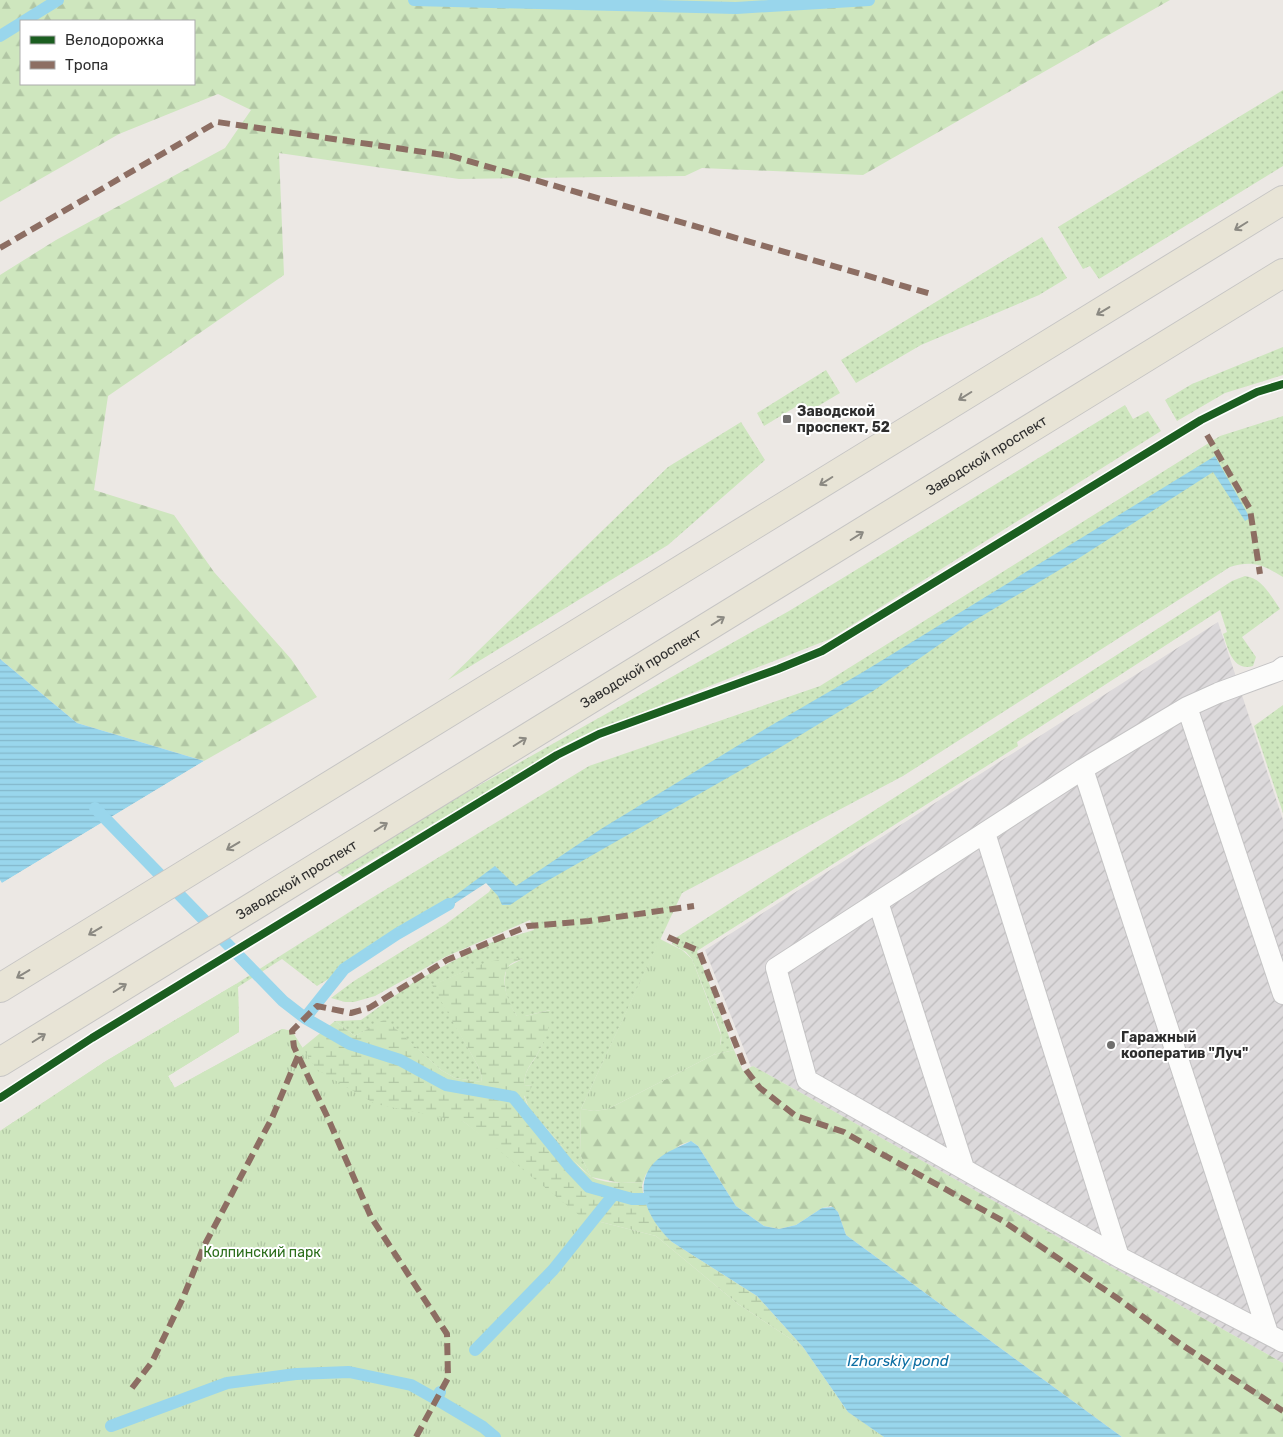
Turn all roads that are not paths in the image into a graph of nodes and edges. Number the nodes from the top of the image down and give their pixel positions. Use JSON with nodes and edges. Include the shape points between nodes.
{"nodes":[{"id":1,"x":1283,"y":200,"type":"edge"},
{"id":2,"x":1283,"y":273,"type":"edge"},
{"id":3,"x":1283,"y":667,"type":"edge"},
{"id":4,"x":1187,"y":707,"type":"junction"},
{"id":5,"x":1083,"y":769,"type":"junction"},
{"id":6,"x":985,"y":833,"type":"junction"},
{"id":7,"x":878,"y":902,"type":"junction"},
{"id":8,"x":0,"y":988,"type":"edge"},
{"id":9,"x":1283,"y":994,"type":"edge"},
{"id":10,"x":0,"y":1062,"type":"edge"},
{"id":11,"x":964,"y":1168,"type":"junction"},
{"id":12,"x":1119,"y":1257,"type":"junction"},
{"id":13,"x":1276,"y":1338,"type":"edge"}],
"edges":[{"from":1,"to":8,"type":"main road","one_way":true},
{"from":10,"to":2,"type":"main road","name":"Заводской проспект","one_way":true},
{"from":3,"to":4,"type":"lane"},
{"from":4,"to":5,"type":"lane"},
{"from":4,"to":9,"type":"lane"},
{"from":5,"to":6,"type":"lane"},
{"from":5,"to":13,"type":"lane"},
{"from":6,"to":7,"type":"lane"},
{"from":6,"to":12,"type":"lane"},
{"from":7,"to":11,"type":"lane"},
{"from":7,"to":11,"type":"lane","via":[[776,968],[807,1080]]},
{"from":11,"to":12,"type":"lane"},
{"from":12,"to":13,"type":"lane"}]}
